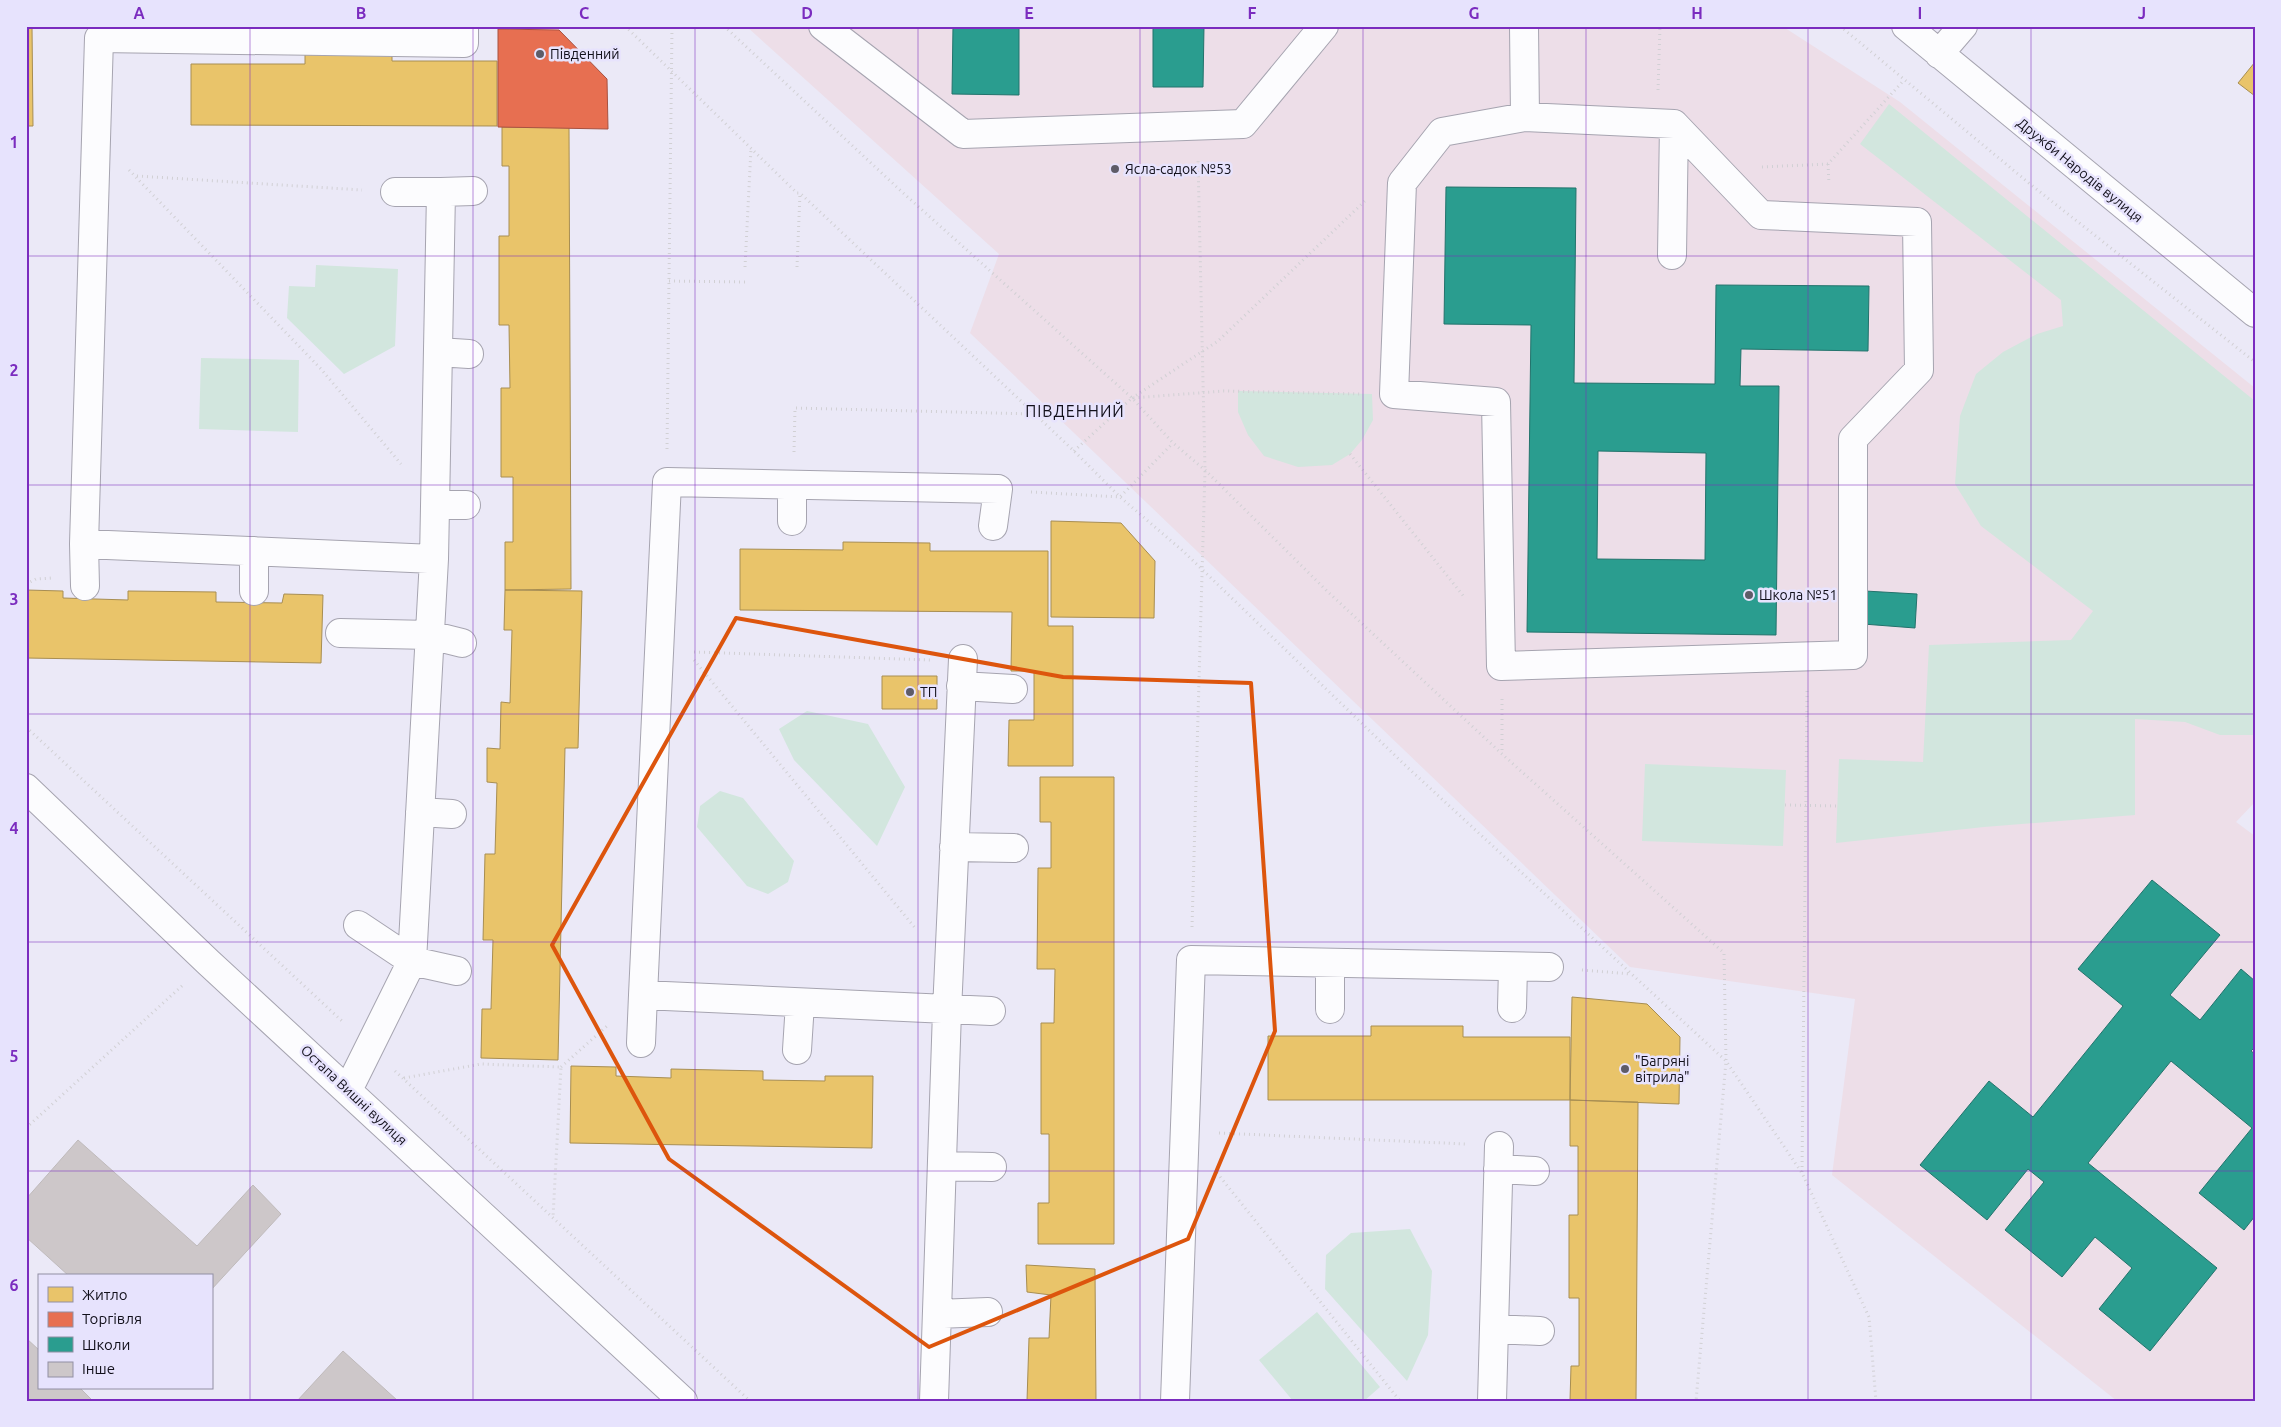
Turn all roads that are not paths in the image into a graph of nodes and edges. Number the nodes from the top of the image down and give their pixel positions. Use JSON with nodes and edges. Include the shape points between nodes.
{"nodes":[{"id":1,"x":464,"y":26,"type":"edge"},
{"id":2,"x":823,"y":26,"type":"edge"},
{"id":3,"x":1324,"y":26,"type":"edge"},
{"id":4,"x":1524,"y":26,"type":"edge"},
{"id":5,"x":1906,"y":26,"type":"edge"},
{"id":6,"x":1963,"y":26,"type":"edge"},
{"id":7,"x":1939,"y":54,"type":"junction"},
{"id":8,"x":1525,"y":117,"type":"junction"},
{"id":9,"x":1666,"y":124,"type":"junction"},
{"id":10,"x":473,"y":191,"type":"dead end"},
{"id":11,"x":396,"y":192,"type":"road end"},
{"id":12,"x":441,"y":192,"type":"junction"},
{"id":13,"x":1672,"y":255,"type":"dead end"},
{"id":14,"x":2255,"y":313,"type":"edge"},
{"id":15,"x":438,"y":352,"type":"junction"},
{"id":16,"x":469,"y":354,"type":"dead end"},
{"id":17,"x":792,"y":485,"type":"junction"},
{"id":18,"x":435,"y":505,"type":"junction"},
{"id":19,"x":466,"y":505,"type":"dead end"},
{"id":20,"x":792,"y":521,"type":"dead end"},
{"id":21,"x":993,"y":526,"type":"dead end"},
{"id":22,"x":84,"y":544,"type":"junction"},
{"id":23,"x":254,"y":551,"type":"junction"},
{"id":24,"x":434,"y":560,"type":"junction"},
{"id":25,"x":85,"y":586,"type":"dead end"},
{"id":26,"x":254,"y":591,"type":"dead end"},
{"id":27,"x":340,"y":633,"type":"dead end"},
{"id":28,"x":430,"y":635,"type":"junction"},
{"id":29,"x":462,"y":643,"type":"dead end"},
{"id":30,"x":963,"y":659,"type":"road end"},
{"id":31,"x":962,"y":686,"type":"junction"},
{"id":32,"x":1013,"y":689,"type":"dead end"},
{"id":33,"x":26,"y":788,"type":"edge"},
{"id":34,"x":420,"y":812,"type":"junction"},
{"id":35,"x":452,"y":814,"type":"dead end"},
{"id":36,"x":954,"y":847,"type":"junction"},
{"id":37,"x":1014,"y":848,"type":"dead end"},
{"id":38,"x":358,"y":925,"type":"dead end"},
{"id":39,"x":412,"y":961,"type":"junction"},
{"id":40,"x":1330,"y":963,"type":"junction"},
{"id":41,"x":1513,"y":967,"type":"junction"},
{"id":42,"x":1549,"y":967,"type":"road end"},
{"id":43,"x":457,"y":971,"type":"dead end"},
{"id":44,"x":643,"y":995,"type":"junction"},
{"id":45,"x":800,"y":1003,"type":"junction"},
{"id":46,"x":1512,"y":1008,"type":"dead end"},
{"id":47,"x":1330,"y":1009,"type":"dead end"},
{"id":48,"x":947,"y":1011,"type":"junction"},
{"id":49,"x":991,"y":1011,"type":"dead end"},
{"id":50,"x":641,"y":1043,"type":"dead end"},
{"id":51,"x":797,"y":1050,"type":"dead end"},
{"id":52,"x":348,"y":1090,"type":"junction"},
{"id":53,"x":942,"y":1166,"type":"junction"},
{"id":54,"x":992,"y":1167,"type":"dead end"},
{"id":55,"x":1535,"y":1171,"type":"dead end"},
{"id":56,"x":988,"y":1312,"type":"dead end"},
{"id":57,"x":937,"y":1314,"type":"junction"},
{"id":58,"x":1494,"y":1329,"type":"junction"},
{"id":59,"x":1540,"y":1332,"type":"dead end"},
{"id":60,"x":683,"y":1401,"type":"edge"},
{"id":61,"x":934,"y":1401,"type":"edge"},
{"id":62,"x":1175,"y":1401,"type":"edge"},
{"id":63,"x":1492,"y":1401,"type":"edge"}],
"edges":[{"from":1,"to":22,"type":"street","via":[[464,43],[99,38]]},
{"from":2,"to":3,"type":"street","via":[[963,134],[1243,124]]},
{"from":4,"to":8,"type":"street"},
{"from":5,"to":7,"type":"street","name":"Дружби Народів вулиця"},
{"from":6,"to":7,"type":"street"},
{"from":7,"to":14,"type":"street","name":"Дружби Народів вулиця"},
{"from":8,"to":9,"type":"street"},
{"from":8,"to":9,"type":"street","via":[[1442,132],[1402,183],[1394,394],[1496,402],[1501,654],[1853,655],[1853,438],[1919,370],[1917,222],[1761,214]]},
{"from":9,"to":13,"type":"street"},
{"from":10,"to":12,"type":"street"},
{"from":11,"to":12,"type":"street"},
{"from":12,"to":15,"type":"street"},
{"from":15,"to":16,"type":"street"},
{"from":15,"to":18,"type":"street"},
{"from":17,"to":20,"type":"street"},
{"from":17,"to":21,"type":"street","via":[[998,490]]},
{"from":17,"to":44,"type":"street","via":[[667,482]]},
{"from":18,"to":19,"type":"street"},
{"from":18,"to":24,"type":"street"},
{"from":22,"to":23,"type":"street"},
{"from":22,"to":25,"type":"street"},
{"from":23,"to":24,"type":"street"},
{"from":23,"to":26,"type":"street"},
{"from":24,"to":28,"type":"street"},
{"from":27,"to":28,"type":"street"},
{"from":28,"to":29,"type":"street"},
{"from":28,"to":34,"type":"street"},
{"from":30,"to":31,"type":"street"},
{"from":31,"to":32,"type":"street"},
{"from":31,"to":36,"type":"street"},
{"from":33,"to":52,"type":"street","name":"Остапа Вишні вулиця"},
{"from":34,"to":35,"type":"street"},
{"from":34,"to":39,"type":"street"},
{"from":36,"to":37,"type":"street"},
{"from":36,"to":48,"type":"street"},
{"from":38,"to":39,"type":"street"},
{"from":39,"to":43,"type":"street"},
{"from":39,"to":52,"type":"street"},
{"from":40,"to":41,"type":"street"},
{"from":40,"to":47,"type":"street"},
{"from":40,"to":62,"type":"street","via":[[1191,960]]},
{"from":41,"to":42,"type":"street"},
{"from":41,"to":46,"type":"street"},
{"from":44,"to":45,"type":"street"},
{"from":44,"to":50,"type":"street"},
{"from":45,"to":48,"type":"street"},
{"from":45,"to":51,"type":"street"},
{"from":48,"to":49,"type":"street"},
{"from":48,"to":53,"type":"street"},
{"from":52,"to":60,"type":"street","name":"Остапа Вишні вулиця"},
{"from":53,"to":54,"type":"street"},
{"from":53,"to":57,"type":"street"},
{"from":55,"to":58,"type":"street","via":[[1499,1157]]},
{"from":56,"to":57,"type":"street"},
{"from":57,"to":61,"type":"street"},
{"from":58,"to":59,"type":"street"},
{"from":58,"to":63,"type":"street"}]}
